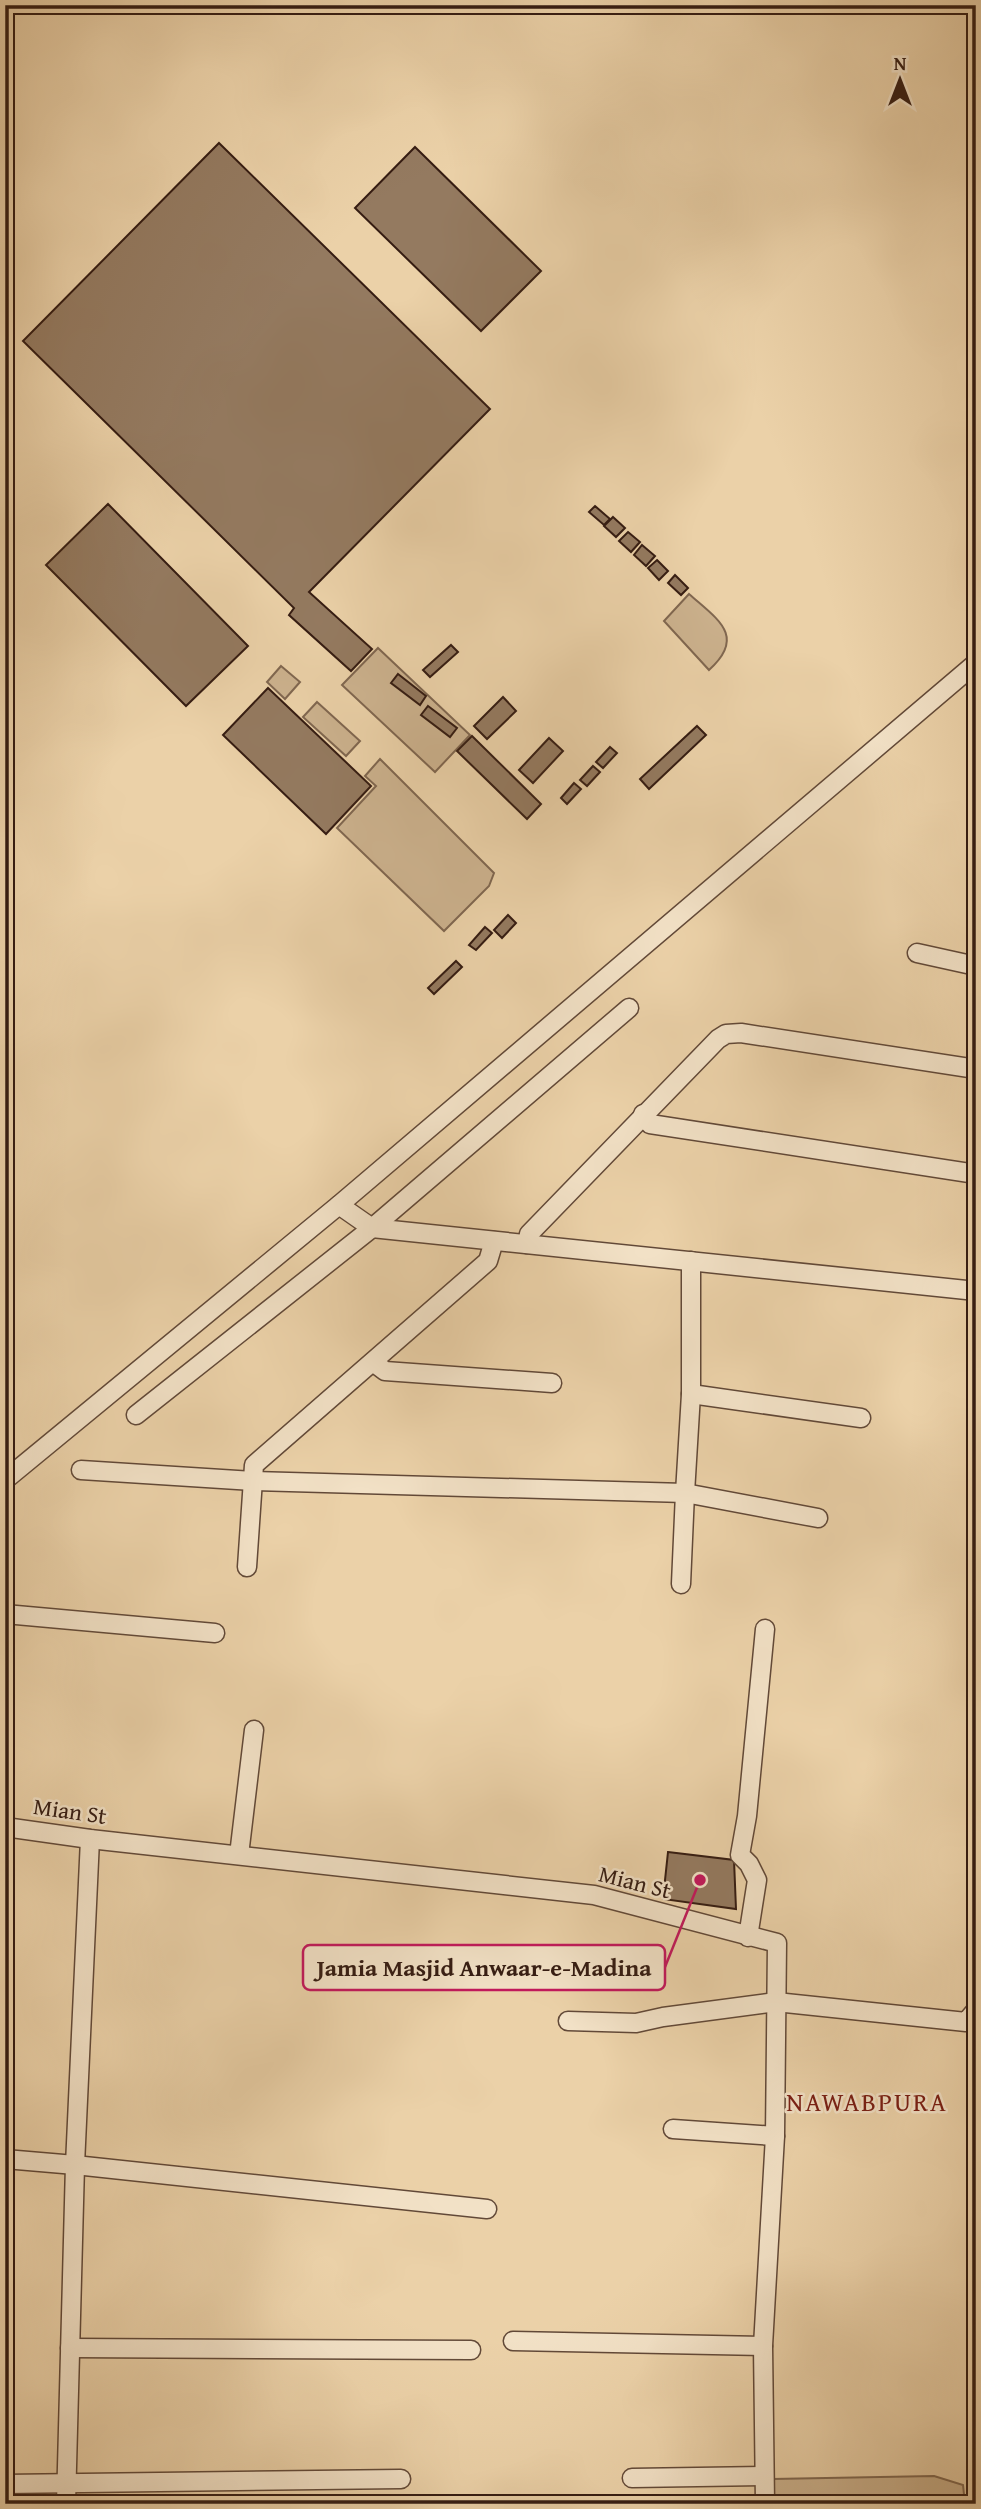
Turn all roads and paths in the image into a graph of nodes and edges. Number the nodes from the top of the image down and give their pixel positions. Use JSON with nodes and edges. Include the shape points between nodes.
{"nodes":[{"id":1,"x":976,"y":663,"type":"edge"},
{"id":2,"x":916,"y":953,"type":"dead end"},
{"id":3,"x":976,"y":966,"type":"edge"},
{"id":4,"x":629,"y":1008,"type":"dead end"},
{"id":5,"x":976,"y":1069,"type":"edge"},
{"id":6,"x":643,"y":1114,"type":"junction"},
{"id":7,"x":976,"y":1174,"type":"edge"},
{"id":8,"x":339,"y":1205,"type":"junction"},
{"id":9,"x":372,"y":1228,"type":"junction"},
{"id":10,"x":494,"y":1241,"type":"junction"},
{"id":11,"x":527,"y":1244,"type":"junction"},
{"id":12,"x":691,"y":1261,"type":"junction"},
{"id":13,"x":976,"y":1291,"type":"edge"},
{"id":14,"x":373,"y":1362,"type":"junction"},
{"id":15,"x":552,"y":1383,"type":"dead end"},
{"id":16,"x":691,"y":1394,"type":"junction"},
{"id":17,"x":136,"y":1415,"type":"dead end"},
{"id":18,"x":861,"y":1418,"type":"dead end"},
{"id":19,"x":81,"y":1470,"type":"dead end"},
{"id":20,"x":5,"y":1480,"type":"edge"},
{"id":21,"x":253,"y":1481,"type":"junction"},
{"id":22,"x":685,"y":1493,"type":"junction"},
{"id":23,"x":818,"y":1518,"type":"dead end"},
{"id":24,"x":247,"y":1567,"type":"dead end"},
{"id":25,"x":681,"y":1584,"type":"dead end"},
{"id":26,"x":5,"y":1614,"type":"edge"},
{"id":27,"x":765,"y":1629,"type":"dead end"},
{"id":28,"x":215,"y":1633,"type":"dead end"},
{"id":29,"x":254,"y":1730,"type":"dead end"},
{"id":30,"x":5,"y":1827,"type":"edge"},
{"id":31,"x":90,"y":1839,"type":"junction"},
{"id":32,"x":239,"y":1855,"type":"junction"},
{"id":33,"x":748,"y":1937,"type":"junction"},
{"id":34,"x":776,"y":2002,"type":"junction"},
{"id":35,"x":976,"y":2010,"type":"edge"},
{"id":36,"x":568,"y":2021,"type":"dead end"},
{"id":37,"x":673,"y":2129,"type":"dead end"},
{"id":38,"x":775,"y":2136,"type":"junction"},
{"id":39,"x":5,"y":2159,"type":"edge"},
{"id":40,"x":75,"y":2165,"type":"junction"},
{"id":41,"x":487,"y":2210,"type":"dead end"},
{"id":42,"x":513,"y":2342,"type":"dead end"},
{"id":43,"x":763,"y":2346,"type":"junction"},
{"id":44,"x":71,"y":2348,"type":"junction"},
{"id":45,"x":471,"y":2350,"type":"dead end"},
{"id":46,"x":763,"y":2476,"type":"junction"},
{"id":47,"x":632,"y":2478,"type":"dead end"},
{"id":48,"x":401,"y":2479,"type":"dead end"},
{"id":49,"x":5,"y":2484,"type":"edge"},
{"id":50,"x":66,"y":2484,"type":"junction"},
{"id":51,"x":66,"y":2504,"type":"edge"},
{"id":52,"x":765,"y":2504,"type":"edge"}],
"edges":[{"from":1,"to":8,"type":"street"},
{"from":2,"to":3,"type":"street"},
{"from":4,"to":9,"type":"street"},
{"from":5,"to":6,"type":"street","via":[[734,1032],[718,1039]]},
{"from":6,"to":7,"type":"street","via":[[650,1124]]},
{"from":6,"to":11,"type":"street","via":[[529,1234]]},
{"from":8,"to":9,"type":"street"},
{"from":8,"to":20,"type":"street"},
{"from":9,"to":10,"type":"street"},
{"from":9,"to":17,"type":"street"},
{"from":10,"to":11,"type":"street"},
{"from":10,"to":14,"type":"street","via":[[488,1261]]},
{"from":11,"to":12,"type":"street"},
{"from":12,"to":13,"type":"street"},
{"from":12,"to":16,"type":"street"},
{"from":14,"to":15,"type":"street","via":[[385,1371]]},
{"from":14,"to":21,"type":"street","via":[[254,1465]]},
{"from":16,"to":18,"type":"street"},
{"from":16,"to":22,"type":"street"},
{"from":19,"to":21,"type":"street"},
{"from":21,"to":22,"type":"street"},
{"from":21,"to":24,"type":"street"},
{"from":22,"to":23,"type":"street"},
{"from":22,"to":25,"type":"street"},
{"from":26,"to":28,"type":"street"},
{"from":27,"to":33,"type":"street","via":[[740,1855],[757,1880]]},
{"from":29,"to":32,"type":"street"},
{"from":30,"to":31,"type":"street","name":"Mian St"},
{"from":31,"to":32,"type":"street","name":"Mian St"},
{"from":31,"to":40,"type":"street"},
{"from":32,"to":33,"type":"street","name":"Mian St","via":[[594,1895]]},
{"from":33,"to":34,"type":"street","name":"Mian St","via":[[777,1943]]},
{"from":34,"to":35,"type":"street","via":[[966,2022]]},
{"from":34,"to":36,"type":"street","via":[[636,2023]]},
{"from":34,"to":38,"type":"street","name":"Mian St"},
{"from":37,"to":38,"type":"street"},
{"from":38,"to":43,"type":"street","name":"Mian St"},
{"from":39,"to":40,"type":"street"},
{"from":40,"to":41,"type":"street"},
{"from":40,"to":44,"type":"street"},
{"from":42,"to":43,"type":"street"},
{"from":43,"to":46,"type":"street","name":"Mian St"},
{"from":44,"to":45,"type":"street"},
{"from":44,"to":50,"type":"street"},
{"from":46,"to":47,"type":"street"},
{"from":46,"to":52,"type":"street","name":"Mian St"},
{"from":48,"to":50,"type":"street"},
{"from":49,"to":50,"type":"street"},
{"from":50,"to":51,"type":"street"}]}
